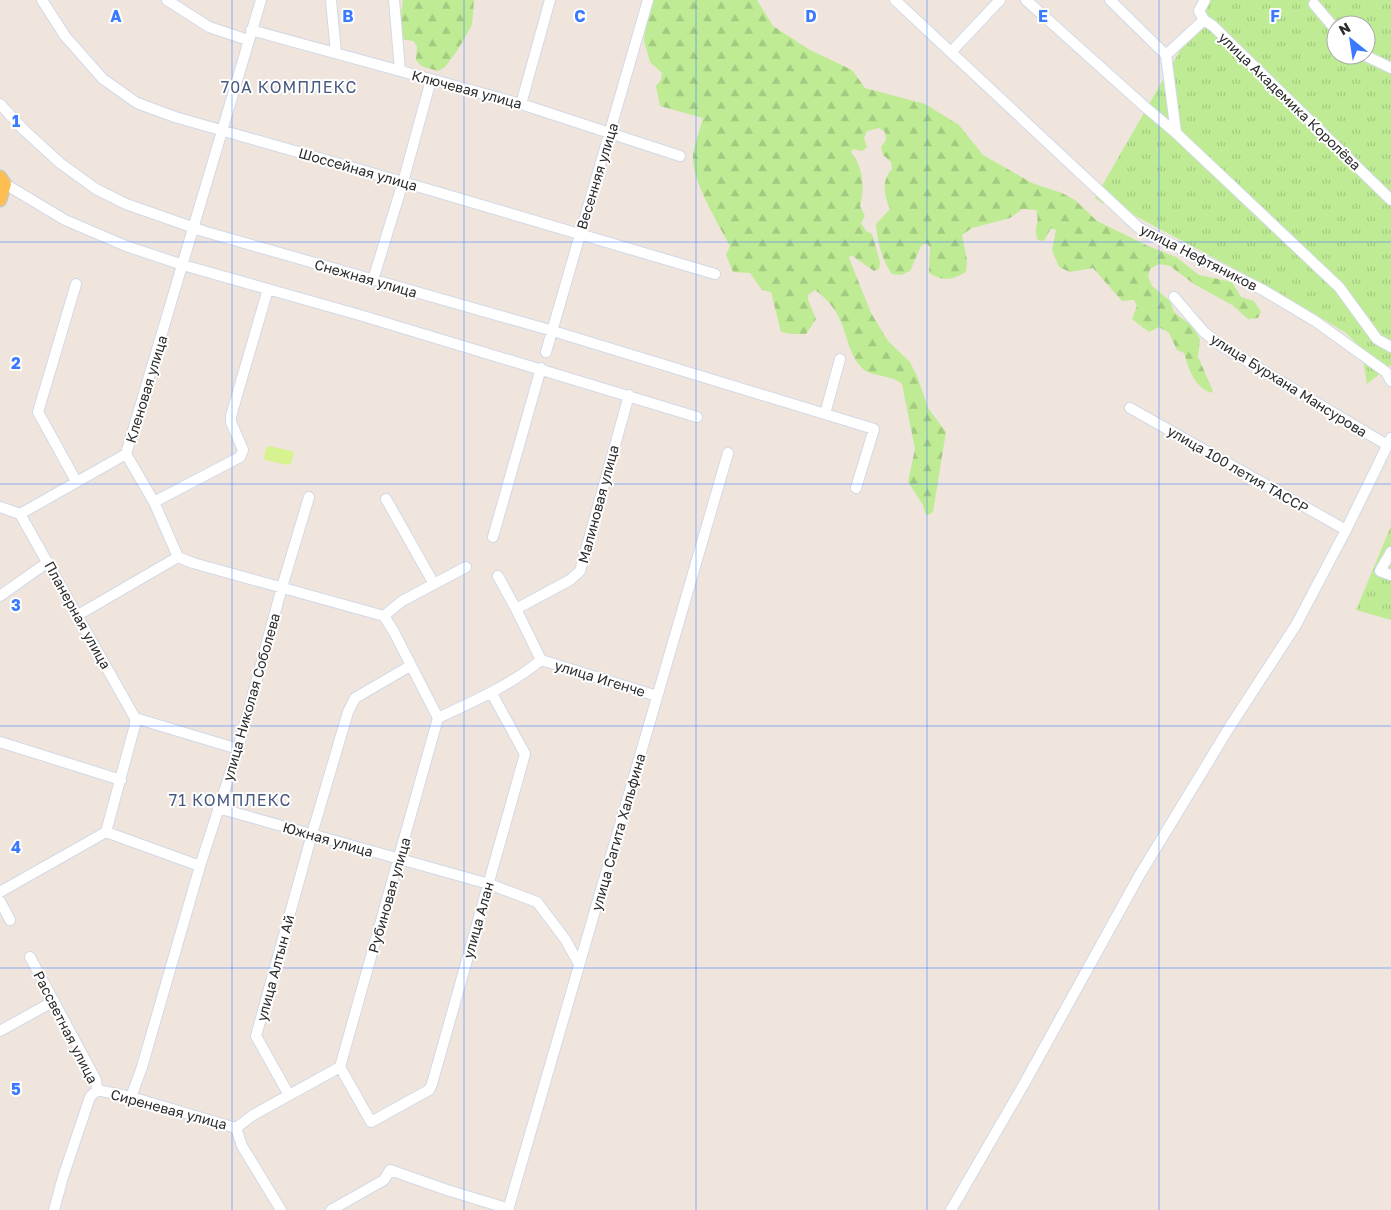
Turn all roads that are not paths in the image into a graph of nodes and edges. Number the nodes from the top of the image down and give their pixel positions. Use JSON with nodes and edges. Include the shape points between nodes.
{"nodes":[{"id":1,"x":42,"y":0,"type":"edge"},
{"id":2,"x":167,"y":0,"type":"edge"},
{"id":3,"x":261,"y":0,"type":"edge"},
{"id":4,"x":331,"y":0,"type":"edge"},
{"id":5,"x":394,"y":0,"type":"edge"},
{"id":6,"x":550,"y":0,"type":"edge"},
{"id":7,"x":648,"y":0,"type":"edge"},
{"id":8,"x":895,"y":0,"type":"edge"},
{"id":9,"x":1000,"y":0,"type":"edge"},
{"id":10,"x":1026,"y":0,"type":"edge"},
{"id":11,"x":1110,"y":0,"type":"edge"},
{"id":12,"x":1205,"y":0,"type":"edge"},
{"id":13,"x":1314,"y":4,"type":"dead end"},
{"id":14,"x":1326,"y":18,"type":"edge"},
{"id":15,"x":1204,"y":20,"type":"junction"},
{"id":16,"x":251,"y":31,"type":"junction"},
{"id":17,"x":951,"y":52,"type":"junction"},
{"id":18,"x":336,"y":53,"type":"junction"},
{"id":19,"x":1166,"y":55,"type":"junction"},
{"id":20,"x":1376,"y":61,"type":"edge"},
{"id":21,"x":1391,"y":68,"type":"edge"},
{"id":22,"x":400,"y":70,"type":"junction"},
{"id":23,"x":431,"y":80,"type":"junction"},
{"id":24,"x":0,"y":104,"type":"edge"},
{"id":25,"x":521,"y":104,"type":"junction"},
{"id":26,"x":223,"y":130,"type":"junction"},
{"id":27,"x":610,"y":132,"type":"junction"},
{"id":28,"x":1176,"y":133,"type":"junction"},
{"id":29,"x":680,"y":156,"type":"dead end"},
{"id":30,"x":2,"y":181,"type":"edge"},
{"id":31,"x":403,"y":182,"type":"junction"},
{"id":32,"x":0,"y":200,"type":"edge"},
{"id":33,"x":1391,"y":200,"type":"edge"},
{"id":34,"x":194,"y":228,"type":"junction"},
{"id":35,"x":579,"y":234,"type":"junction"},
{"id":36,"x":183,"y":265,"type":"junction"},
{"id":37,"x":715,"y":274,"type":"dead end"},
{"id":38,"x":374,"y":280,"type":"junction"},
{"id":39,"x":76,"y":284,"type":"dead end"},
{"id":40,"x":268,"y":289,"type":"junction"},
{"id":41,"x":1174,"y":297,"type":"dead end"},
{"id":42,"x":553,"y":330,"type":"junction"},
{"id":43,"x":1391,"y":347,"type":"edge"},
{"id":44,"x":546,"y":352,"type":"dead end"},
{"id":45,"x":840,"y":359,"type":"dead end"},
{"id":46,"x":541,"y":368,"type":"junction"},
{"id":47,"x":1391,"y":381,"type":"edge"},
{"id":48,"x":628,"y":395,"type":"junction"},
{"id":49,"x":1130,"y":408,"type":"dead end"},
{"id":50,"x":825,"y":414,"type":"junction"},
{"id":51,"x":697,"y":417,"type":"dead end"},
{"id":52,"x":1389,"y":442,"type":"edge"},
{"id":53,"x":728,"y":453,"type":"dead end"},
{"id":54,"x":126,"y":454,"type":"junction"},
{"id":55,"x":76,"y":481,"type":"junction"},
{"id":56,"x":856,"y":488,"type":"dead end"},
{"id":57,"x":309,"y":497,"type":"dead end"},
{"id":58,"x":386,"y":499,"type":"dead end"},
{"id":59,"x":154,"y":502,"type":"junction"},
{"id":60,"x":0,"y":507,"type":"edge"},
{"id":61,"x":20,"y":514,"type":"junction"},
{"id":62,"x":1346,"y":530,"type":"junction"},
{"id":63,"x":493,"y":536,"type":"dead end"},
{"id":64,"x":1391,"y":552,"type":"edge"},
{"id":65,"x":178,"y":557,"type":"junction"},
{"id":66,"x":48,"y":562,"type":"junction"},
{"id":67,"x":466,"y":567,"type":"dead end"},
{"id":68,"x":498,"y":576,"type":"dead end"},
{"id":69,"x":1391,"y":576,"type":"edge"},
{"id":70,"x":434,"y":584,"type":"junction"},
{"id":71,"x":282,"y":587,"type":"junction"},
{"id":72,"x":0,"y":596,"type":"edge"},
{"id":73,"x":516,"y":609,"type":"junction"},
{"id":74,"x":78,"y":615,"type":"junction"},
{"id":75,"x":384,"y":616,"type":"junction"},
{"id":76,"x":541,"y":660,"type":"junction"},
{"id":77,"x":410,"y":666,"type":"junction"},
{"id":78,"x":491,"y":692,"type":"junction"},
{"id":79,"x":657,"y":696,"type":"junction"},
{"id":80,"x":135,"y":718,"type":"junction"},
{"id":81,"x":438,"y":718,"type":"junction"},
{"id":82,"x":0,"y":742,"type":"edge"},
{"id":83,"x":238,"y":749,"type":"junction"},
{"id":84,"x":121,"y":780,"type":"junction"},
{"id":85,"x":218,"y":808,"type":"junction"},
{"id":86,"x":106,"y":832,"type":"junction"},
{"id":87,"x":312,"y":834,"type":"junction"},
{"id":88,"x":399,"y":860,"type":"junction"},
{"id":89,"x":200,"y":866,"type":"junction"},
{"id":90,"x":489,"y":884,"type":"junction"},
{"id":91,"x":0,"y":892,"type":"edge"},
{"id":92,"x":0,"y":901,"type":"edge"},
{"id":93,"x":10,"y":920,"type":"dead end"},
{"id":94,"x":30,"y":957,"type":"dead end"},
{"id":95,"x":579,"y":964,"type":"junction"},
{"id":96,"x":54,"y":1001,"type":"junction"},
{"id":97,"x":0,"y":1031,"type":"edge"},
{"id":98,"x":340,"y":1067,"type":"junction"},
{"id":99,"x":98,"y":1090,"type":"junction"},
{"id":100,"x":289,"y":1095,"type":"junction"},
{"id":101,"x":131,"y":1097,"type":"junction"},
{"id":102,"x":236,"y":1128,"type":"junction"},
{"id":103,"x":348,"y":1206,"type":"edge"},
{"id":104,"x":54,"y":1210,"type":"edge"},
{"id":105,"x":281,"y":1210,"type":"edge"},
{"id":106,"x":331,"y":1210,"type":"edge"},
{"id":107,"x":508,"y":1210,"type":"edge"},
{"id":108,"x":951,"y":1210,"type":"edge"}],
"edges":[{"from":1,"to":26,"type":"street","name":"Шоссейная улица","via":[[65,36],[102,79],[137,102]]},
{"from":2,"to":16,"type":"street","name":"Ключевая улица","via":[[209,27]]},
{"from":3,"to":16,"type":"street","name":"Кленовая улица"},
{"from":4,"to":18,"type":"street"},
{"from":5,"to":22,"type":"street"},
{"from":6,"to":25,"type":"street"},
{"from":7,"to":27,"type":"street","name":"Весенняя улица"},
{"from":8,"to":17,"type":"street","name":"улица Нефтяников"},
{"from":9,"to":17,"type":"street"},
{"from":10,"to":28,"type":"street"},
{"from":11,"to":19,"type":"street"},
{"from":12,"to":15,"type":"street","via":[[1199,11]]},
{"from":13,"to":14,"type":"street"},
{"from":15,"to":19,"type":"street"},
{"from":15,"to":33,"type":"street","name":"улица Академика Королёва"},
{"from":16,"to":18,"type":"street","name":"Ключевая улица"},
{"from":16,"to":26,"type":"street","name":"Кленовая улица"},
{"from":17,"to":47,"type":"street","name":"улица Нефтяников","via":[[1139,228],[1263,290],[1315,321],[1386,372]]},
{"from":18,"to":22,"type":"street","name":"Ключевая улица"},
{"from":19,"to":28,"type":"street"},
{"from":20,"to":21,"type":"street"},
{"from":22,"to":23,"type":"street","name":"Ключевая улица"},
{"from":23,"to":25,"type":"street","name":"Ключевая улица"},
{"from":23,"to":31,"type":"street"},
{"from":24,"to":34,"type":"street","name":"Снежная улица","via":[[60,163],[96,189],[126,204]]},
{"from":25,"to":27,"type":"street","name":"Ключевая улица"},
{"from":26,"to":31,"type":"street","name":"Шоссейная улица"},
{"from":26,"to":34,"type":"street","name":"Кленовая улица"},
{"from":27,"to":29,"type":"street","name":"Ключевая улица"},
{"from":27,"to":35,"type":"street","name":"Весенняя улица"},
{"from":28,"to":43,"type":"street","via":[[1339,287],[1377,339]]},
{"from":30,"to":32,"type":"main road"},
{"from":30,"to":36,"type":"street","via":[[65,220],[126,246]]},
{"from":31,"to":35,"type":"street","name":"Шоссейная улица"},
{"from":31,"to":38,"type":"street"},
{"from":34,"to":36,"type":"street","name":"Кленовая улица"},
{"from":34,"to":38,"type":"street","name":"Снежная улица"},
{"from":35,"to":37,"type":"street","name":"Шоссейная улица"},
{"from":35,"to":42,"type":"street","name":"Весенняя улица"},
{"from":36,"to":40,"type":"street"},
{"from":36,"to":54,"type":"street","name":"Кленовая улица"},
{"from":38,"to":42,"type":"street","name":"Снежная улица"},
{"from":39,"to":55,"type":"street","via":[[38,412]]},
{"from":40,"to":46,"type":"street"},
{"from":40,"to":59,"type":"street","via":[[231,416],[243,450],[240,457]]},
{"from":41,"to":52,"type":"street","name":"улица Бурхана Мансурова","via":[[1204,332],[1222,346]]},
{"from":42,"to":44,"type":"street","name":"Весенняя улица"},
{"from":42,"to":50,"type":"street","name":"Снежная улица"},
{"from":45,"to":50,"type":"street"},
{"from":46,"to":48,"type":"street"},
{"from":46,"to":63,"type":"street"},
{"from":48,"to":51,"type":"street"},
{"from":48,"to":73,"type":"street","name":"Малиновая улица","via":[[580,571],[570,580]]},
{"from":49,"to":62,"type":"street","name":"улица 100 летия ТАССР"},
{"from":50,"to":56,"type":"street","name":"Снежная улица","via":[[874,429]]},
{"from":52,"to":62,"type":"street"},
{"from":53,"to":79,"type":"street","name":"улица Сагита Хальфина"},
{"from":54,"to":55,"type":"street","name":"Кленовая улица"},
{"from":54,"to":59,"type":"street"},
{"from":55,"to":61,"type":"street","name":"Кленовая улица"},
{"from":57,"to":71,"type":"street","name":"улица Николая Соболева"},
{"from":58,"to":70,"type":"street"},
{"from":59,"to":65,"type":"street"},
{"from":60,"to":61,"type":"street"},
{"from":61,"to":66,"type":"street","name":"Планерная улица"},
{"from":62,"to":108,"type":"street","via":[[1296,625],[1140,876]]},
{"from":64,"to":69,"type":"street","via":[[1380,571]]},
{"from":65,"to":71,"type":"street"},
{"from":65,"to":74,"type":"street"},
{"from":66,"to":72,"type":"street"},
{"from":66,"to":74,"type":"street","name":"Планерная улица"},
{"from":67,"to":70,"type":"street"},
{"from":68,"to":73,"type":"street"},
{"from":70,"to":75,"type":"street","via":[[402,601]]},
{"from":71,"to":75,"type":"street"},
{"from":71,"to":83,"type":"street","name":"улица Николая Соболева"},
{"from":73,"to":76,"type":"street"},
{"from":74,"to":80,"type":"street","name":"Планерная улица"},
{"from":75,"to":77,"type":"street"},
{"from":76,"to":78,"type":"street","name":"улица Игенче"},
{"from":76,"to":79,"type":"street","name":"улица Игенче"},
{"from":77,"to":81,"type":"street"},
{"from":77,"to":87,"type":"street","name":"улица Алтын Ай","via":[[355,698]]},
{"from":78,"to":81,"type":"street","name":"улица Игенче"},
{"from":78,"to":90,"type":"street","name":"улица Алан","via":[[525,754]]},
{"from":79,"to":95,"type":"street","name":"улица Сагита Хальфина"},
{"from":80,"to":83,"type":"street"},
{"from":80,"to":84,"type":"street"},
{"from":81,"to":88,"type":"street","name":"Рубиновая улица"},
{"from":82,"to":84,"type":"street"},
{"from":83,"to":85,"type":"street","name":"улица Николая Соболева"},
{"from":84,"to":86,"type":"street"},
{"from":85,"to":87,"type":"street","name":"Южная улица"},
{"from":85,"to":89,"type":"street","name":"улица Николая Соболева"},
{"from":86,"to":89,"type":"street"},
{"from":86,"to":91,"type":"street"},
{"from":87,"to":88,"type":"street","name":"Южная улица"},
{"from":87,"to":100,"type":"street","name":"улица Алтын Ай","via":[[256,1036]]},
{"from":88,"to":90,"type":"street","name":"Южная улица"},
{"from":88,"to":98,"type":"street","name":"Рубиновая улица"},
{"from":89,"to":101,"type":"street","name":"улица Николая Соболева"},
{"from":90,"to":95,"type":"street","name":"Южная улица","via":[[537,902]]},
{"from":90,"to":98,"type":"street","name":"улица Алан","via":[[429,1090],[371,1122]]},
{"from":92,"to":93,"type":"street"},
{"from":94,"to":96,"type":"street","name":"Рассветная улица"},
{"from":95,"to":107,"type":"street","name":"улица Сагита Хальфина"},
{"from":96,"to":97,"type":"street"},
{"from":96,"to":99,"type":"street","name":"Рассветная улица","via":[[96,1080]]},
{"from":98,"to":100,"type":"street"},
{"from":99,"to":101,"type":"street","name":"Сиреневая улица"},
{"from":99,"to":104,"type":"street","name":"Рассветная улица","via":[[90,1097]]},
{"from":100,"to":102,"type":"street"},
{"from":101,"to":102,"type":"street","name":"Сиреневая улица"},
{"from":102,"to":105,"type":"street","name":"Сиреневая улица","via":[[242,1146]]},
{"from":103,"to":106,"type":"street"},
{"from":103,"to":107,"type":"street","via":[[384,1180],[390,1170]]}]}
